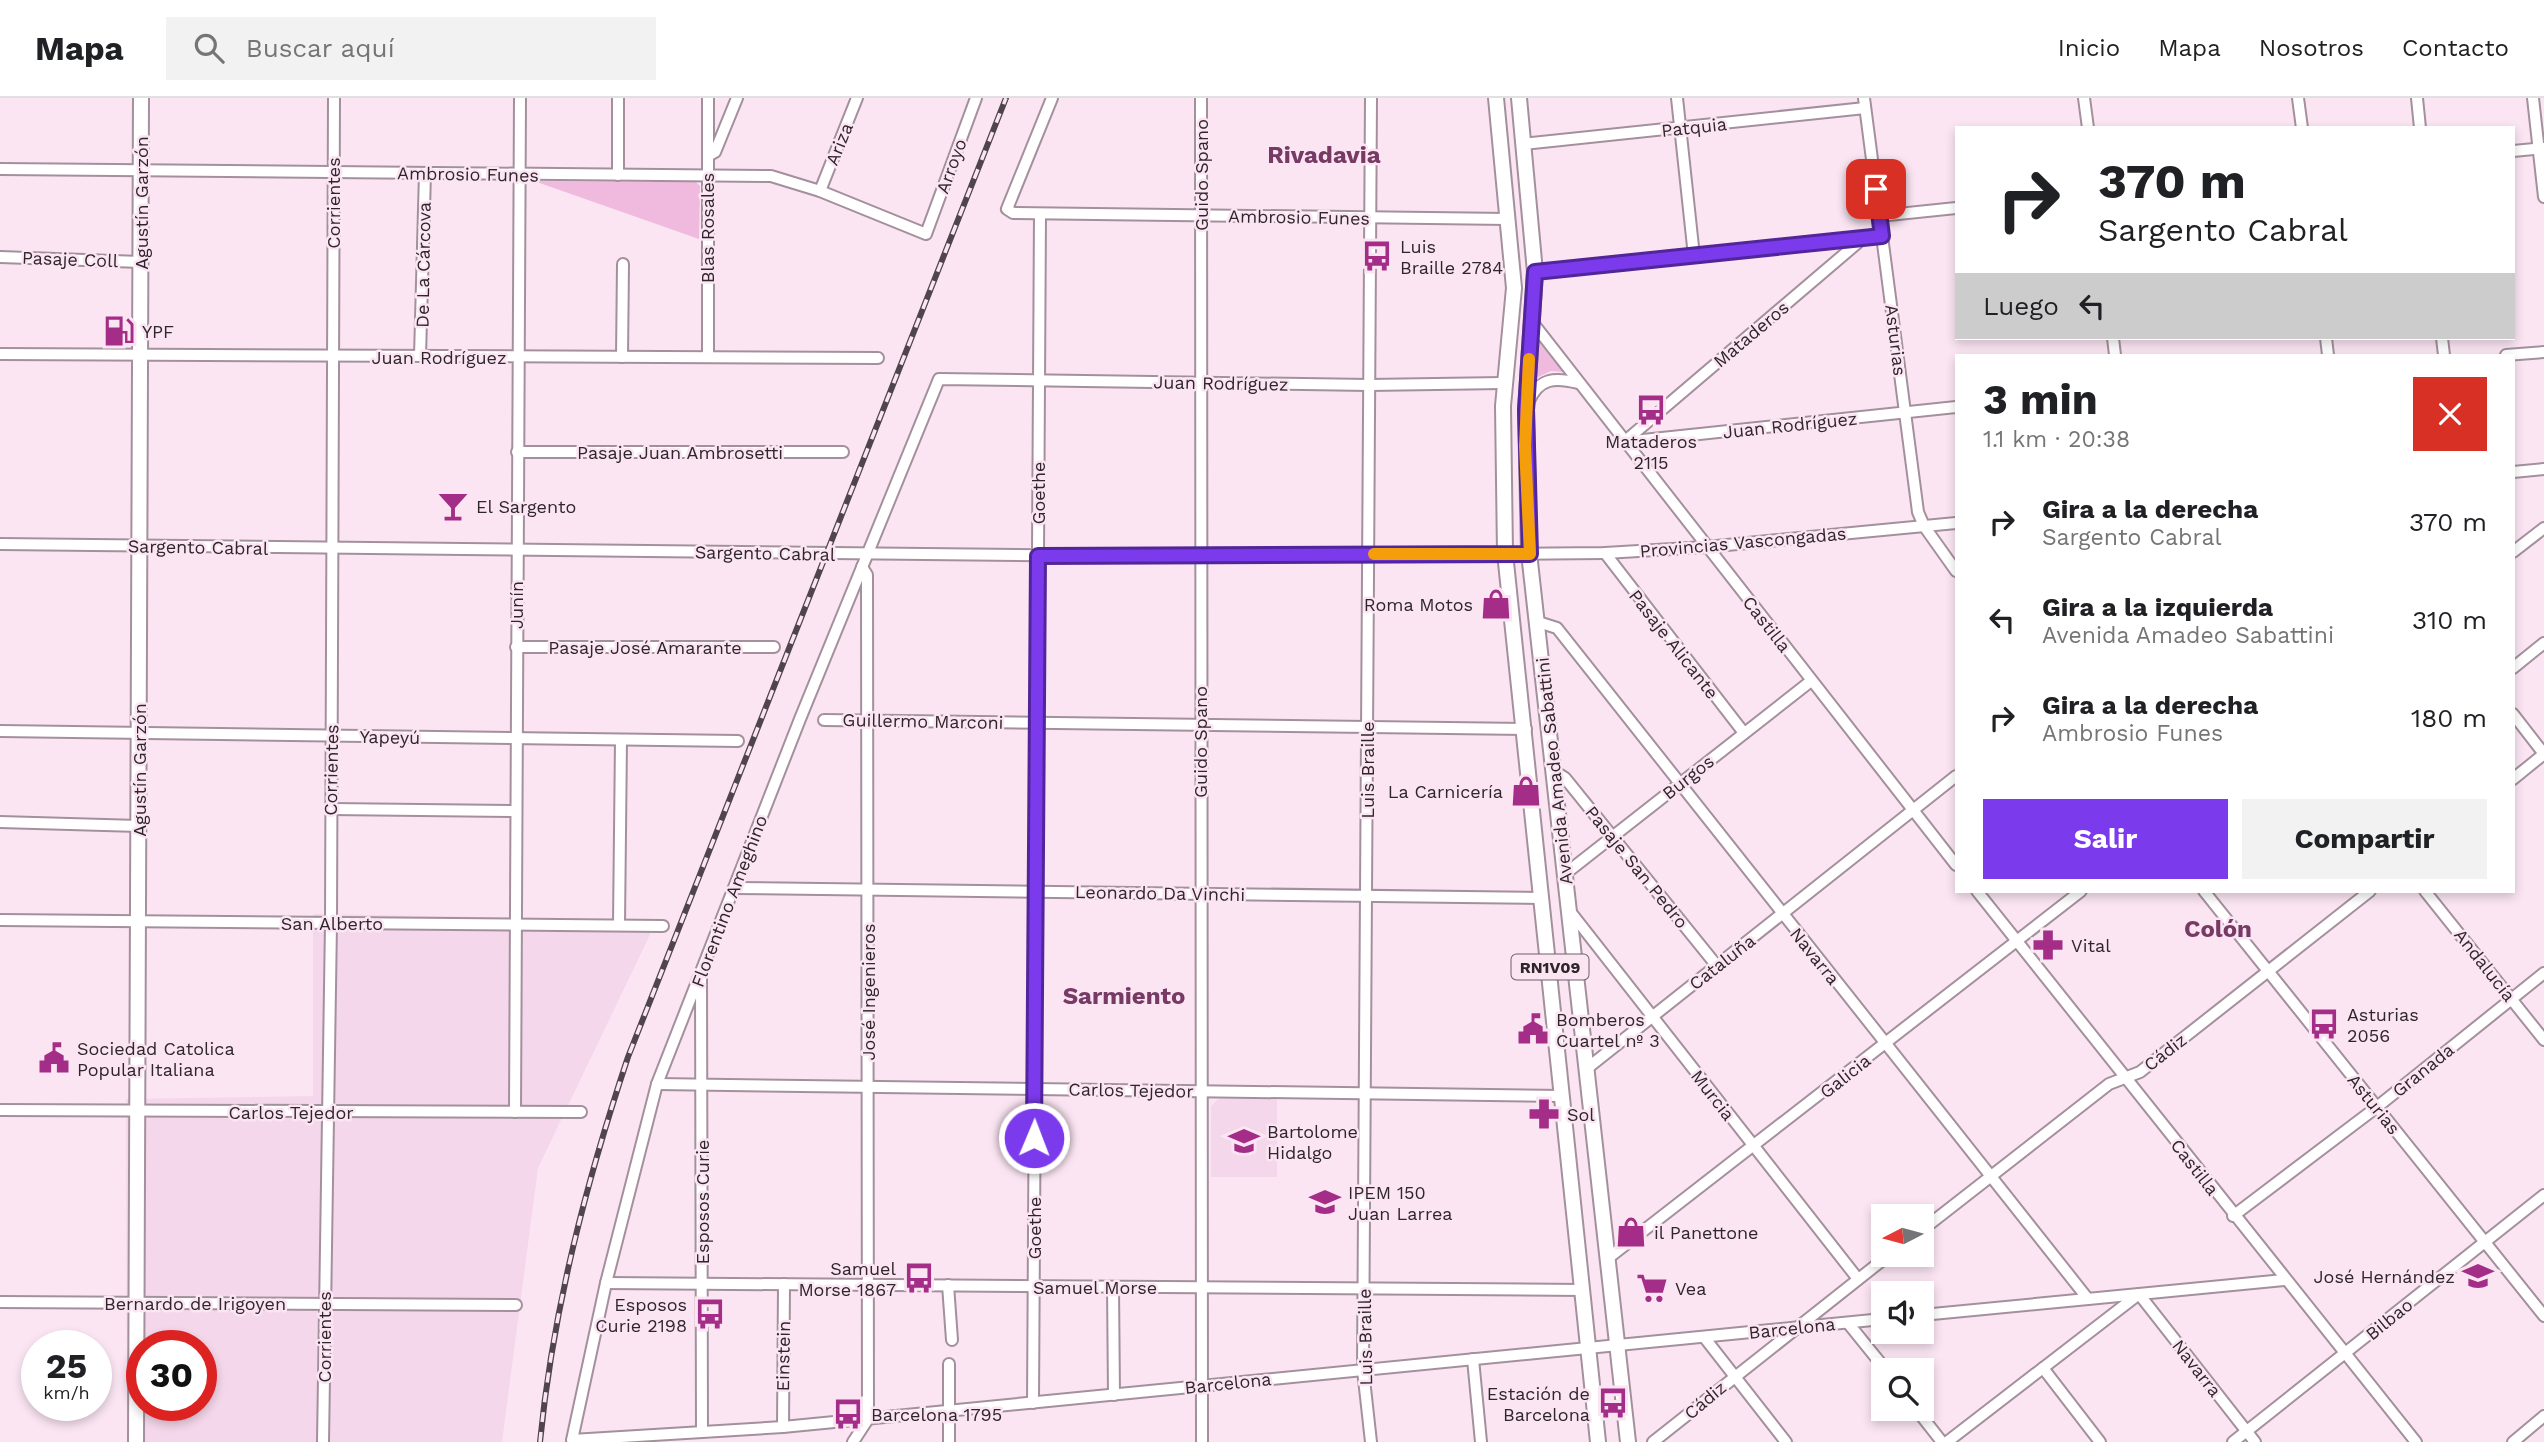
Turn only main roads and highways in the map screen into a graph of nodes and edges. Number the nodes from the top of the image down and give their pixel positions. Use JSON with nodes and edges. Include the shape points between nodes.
{"nodes":[{"id":1,"x":141,"y":98,"type":"edge"},
{"id":2,"x":1496,"y":98,"type":"edge"},
{"id":3,"x":1519,"y":98,"type":"edge"},
{"id":4,"x":136,"y":1442,"type":"edge"},
{"id":5,"x":1598,"y":1442,"type":"edge"},
{"id":6,"x":1628,"y":1442,"type":"edge"}],
"edges":[{"from":1,"to":4,"type":"main road","name":"Agustín Garzón"},
{"from":2,"to":5,"type":"main road","name":"Avenida Amadeo Sabattini","number":"RN1V09","via":[[1514,288],[1503,383],[1505,553]]},
{"from":3,"to":6,"type":"main road","name":"Avenida Amadeo Sabattini","number":"RN1V09","via":[[1535,272],[1526,410],[1530,554]]}]}
